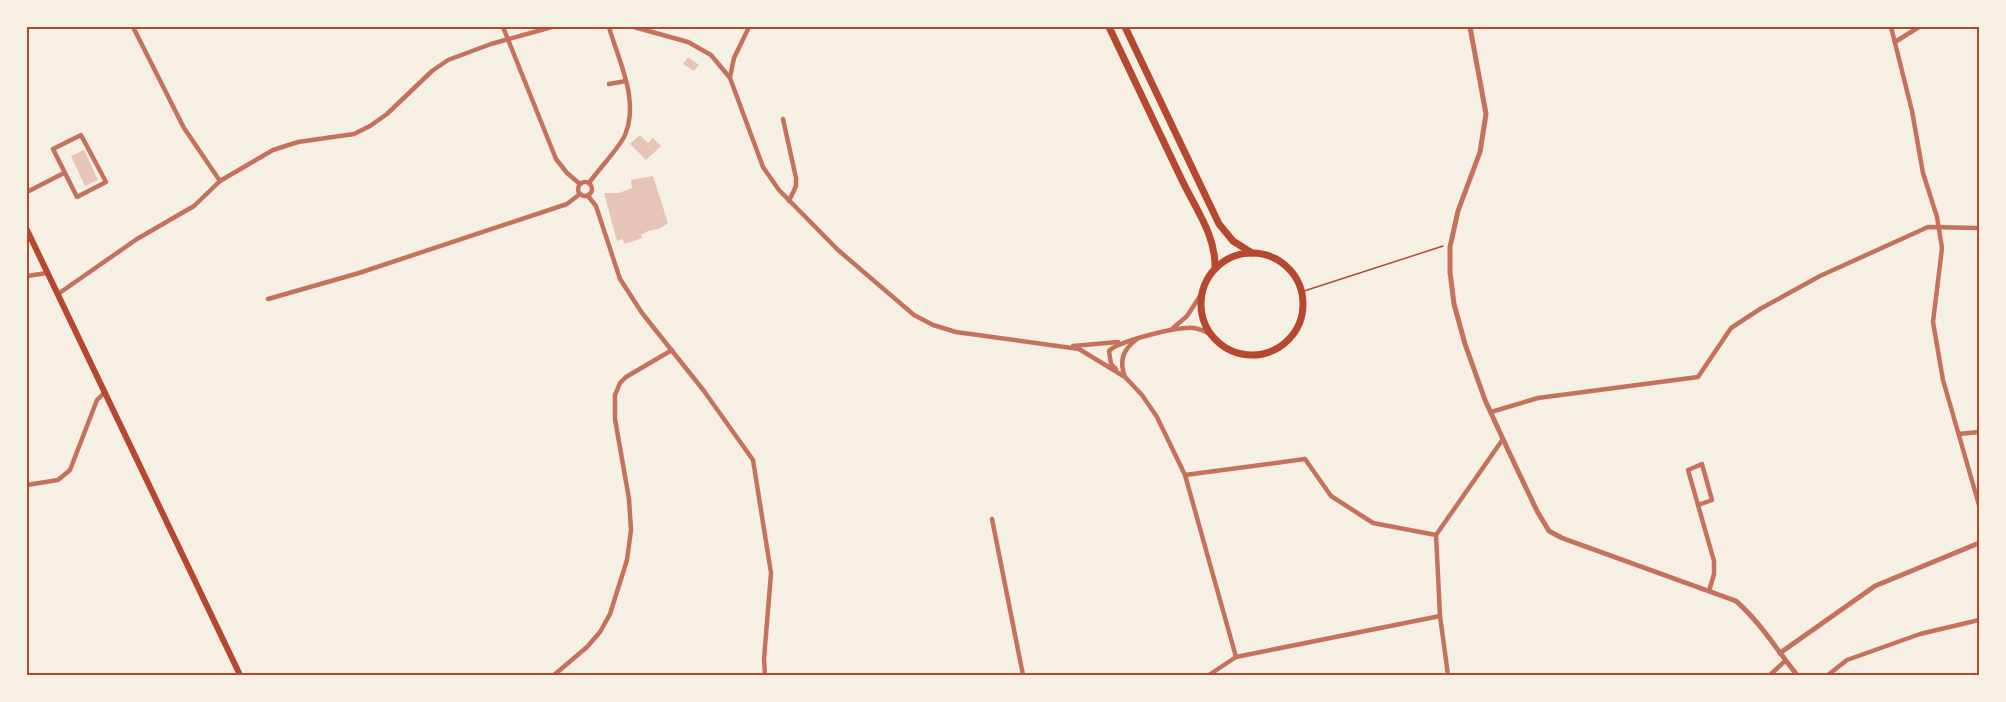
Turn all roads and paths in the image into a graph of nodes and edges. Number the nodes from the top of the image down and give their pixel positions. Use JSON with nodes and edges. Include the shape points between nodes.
{"nodes":[{"id":1,"x":133,"y":27,"type":"edge"},
{"id":2,"x":552,"y":27,"type":"edge"},
{"id":3,"x":609,"y":27,"type":"edge"},
{"id":4,"x":634,"y":27,"type":"edge"},
{"id":5,"x":749,"y":27,"type":"edge"},
{"id":6,"x":1109,"y":27,"type":"edge"},
{"id":7,"x":1125,"y":27,"type":"edge"},
{"id":8,"x":1470,"y":27,"type":"edge"},
{"id":9,"x":1891,"y":27,"type":"edge"},
{"id":10,"x":1919,"y":27,"type":"edge"},
{"id":11,"x":504,"y":30,"type":"edge"},
{"id":12,"x":1896,"y":42,"type":"junction"},
{"id":13,"x":730,"y":78,"type":"junction"},
{"id":14,"x":626,"y":81,"type":"junction"},
{"id":15,"x":609,"y":84,"type":"dead end"},
{"id":16,"x":783,"y":119,"type":"dead end"},
{"id":17,"x":64,"y":173,"type":"junction"},
{"id":18,"x":218,"y":183,"type":"junction"},
{"id":19,"x":589,"y":183,"type":"junction"},
{"id":20,"x":580,"y":184,"type":"junction"},
{"id":21,"x":27,"y":192,"type":"edge"},
{"id":22,"x":580,"y":194,"type":"junction"},
{"id":23,"x":588,"y":196,"type":"junction"},
{"id":24,"x":789,"y":201,"type":"junction"},
{"id":25,"x":1938,"y":228,"type":"junction"},
{"id":26,"x":1979,"y":228,"type":"edge"},
{"id":27,"x":27,"y":230,"type":"edge"},
{"id":28,"x":1452,"y":243,"type":"junction"},
{"id":29,"x":1252,"y":253,"type":"junction"},
{"id":30,"x":1215,"y":268,"type":"junction"},
{"id":31,"x":47,"y":273,"type":"junction"},
{"id":32,"x":27,"y":276,"type":"edge"},
{"id":33,"x":1301,"y":292,"type":"junction"},
{"id":34,"x":1202,"y":293,"type":"junction"},
{"id":35,"x":58,"y":294,"type":"junction"},
{"id":36,"x":268,"y":299,"type":"dead end"},
{"id":37,"x":1172,"y":329,"type":"junction"},
{"id":38,"x":1211,"y":335,"type":"junction"},
{"id":39,"x":1138,"y":339,"type":"junction"},
{"id":40,"x":1128,"y":340,"type":"junction"},
{"id":41,"x":1070,"y":346,"type":"junction"},
{"id":42,"x":672,"y":350,"type":"junction"},
{"id":43,"x":1125,"y":377,"type":"junction"},
{"id":44,"x":105,"y":392,"type":"junction"},
{"id":45,"x":1491,"y":412,"type":"junction"},
{"id":46,"x":1979,"y":432,"type":"edge"},
{"id":47,"x":1959,"y":434,"type":"junction"},
{"id":48,"x":1503,"y":439,"type":"junction"},
{"id":49,"x":1185,"y":475,"type":"junction"},
{"id":50,"x":27,"y":485,"type":"edge"},
{"id":51,"x":1698,"y":505,"type":"junction"},
{"id":52,"x":1979,"y":505,"type":"edge"},
{"id":53,"x":992,"y":519,"type":"dead end"},
{"id":54,"x":1436,"y":535,"type":"junction"},
{"id":55,"x":1979,"y":543,"type":"edge"},
{"id":56,"x":1709,"y":591,"type":"junction"},
{"id":57,"x":1440,"y":616,"type":"junction"},
{"id":58,"x":1979,"y":620,"type":"edge"},
{"id":59,"x":1780,"y":653,"type":"junction"},
{"id":60,"x":1236,"y":657,"type":"junction"},
{"id":61,"x":1785,"y":661,"type":"junction"},
{"id":62,"x":240,"y":675,"type":"edge"},
{"id":63,"x":554,"y":675,"type":"edge"},
{"id":64,"x":765,"y":675,"type":"edge"},
{"id":65,"x":1023,"y":675,"type":"edge"},
{"id":66,"x":1209,"y":675,"type":"edge"},
{"id":67,"x":1448,"y":675,"type":"edge"},
{"id":68,"x":1770,"y":675,"type":"edge"},
{"id":69,"x":1797,"y":675,"type":"edge"},
{"id":70,"x":1828,"y":675,"type":"edge"}],
"edges":[{"from":1,"to":18,"type":"street","via":[[184,128]]},
{"from":2,"to":18,"type":"street","via":[[448,60],[370,126],[354,134],[298,142],[273,150]]},
{"from":3,"to":14,"type":"street"},
{"from":4,"to":13,"type":"street","via":[[700,48]]},
{"from":5,"to":13,"type":"street","via":[[734,58]]},
{"from":6,"to":30,"type":"main road","via":[[1211,238]]},
{"from":7,"to":29,"type":"main road","via":[[1219,224],[1233,241]]},
{"from":8,"to":28,"type":"street","via":[[1486,114],[1480,152],[1458,211]]},
{"from":9,"to":12,"type":"street"},
{"from":10,"to":12,"type":"street"},
{"from":11,"to":20,"type":"street","via":[[556,159]]},
{"from":12,"to":25,"type":"street"},
{"from":13,"to":24,"type":"street","via":[[763,167]]},
{"from":14,"to":15,"type":"street"},
{"from":14,"to":19,"type":"street","via":[[630,115],[625,136]]},
{"from":16,"to":24,"type":"street","via":[[796,178]]},
{"from":17,"to":17,"type":"street","via":[[77,197],[106,182],[81,135],[52,149]]},
{"from":17,"to":21,"type":"street"},
{"from":18,"to":35,"type":"street","via":[[194,206],[137,239]]},
{"from":19,"to":20,"type":"street"},
{"from":19,"to":23,"type":"street","via":[[593,189]]},
{"from":20,"to":22,"type":"street"},
{"from":22,"to":23,"type":"street"},
{"from":22,"to":36,"type":"street","via":[[567,204],[407,258]]},
{"from":23,"to":42,"type":"street","via":[[596,206],[620,279]]},
{"from":24,"to":41,"type":"street","via":[[897,302],[933,325],[969,334]]},
{"from":25,"to":26,"type":"street"},
{"from":25,"to":45,"type":"street","via":[[1928,227],[1820,276],[1760,309],[1731,328],[1698,377],[1538,398]]},
{"from":25,"to":47,"type":"street","via":[[1942,248],[1933,321],[1943,380]]},
{"from":27,"to":31,"type":"main road"},
{"from":28,"to":33,"type":"path"},
{"from":28,"to":45,"type":"street","via":[[1454,304]]},
{"from":29,"to":30,"type":"main road","via":[[1238,255]]},
{"from":29,"to":33,"type":"main road","via":[[1278,260]]},
{"from":30,"to":34,"type":"main road"},
{"from":31,"to":32,"type":"street"},
{"from":31,"to":35,"type":"main road"},
{"from":33,"to":38,"type":"main road","via":[[1303,308],[1292,336],[1266,353],[1236,352]]},
{"from":34,"to":37,"type":"street","via":[[1187,316]]},
{"from":34,"to":38,"type":"main road","via":[[1201,307]]},
{"from":35,"to":44,"type":"main road"},
{"from":37,"to":38,"type":"street","via":[[1192,327]]},
{"from":37,"to":39,"type":"street"},
{"from":39,"to":40,"type":"street"},
{"from":39,"to":43,"type":"street","via":[[1124,353],[1121,365]]},
{"from":40,"to":41,"type":"street"},
{"from":40,"to":43,"type":"street","via":[[1108,351],[1111,364]]},
{"from":41,"to":43,"type":"street"},
{"from":42,"to":63,"type":"street","via":[[626,377],[615,394],[615,419],[629,499],[631,530],[627,560],[610,614],[600,632]]},
{"from":42,"to":64,"type":"street","via":[[753,460],[771,573]]},
{"from":43,"to":49,"type":"street","via":[[1157,417]]},
{"from":44,"to":50,"type":"street","via":[[97,400],[70,470],[58,480]]},
{"from":44,"to":62,"type":"main road"},
{"from":45,"to":48,"type":"street"},
{"from":46,"to":47,"type":"street"},
{"from":47,"to":52,"type":"street"},
{"from":48,"to":54,"type":"street"},
{"from":48,"to":56,"type":"street","via":[[1548,531]]},
{"from":49,"to":54,"type":"street","via":[[1305,459],[1331,496],[1373,523]]},
{"from":49,"to":60,"type":"street"},
{"from":51,"to":51,"type":"street","via":[[1712,500],[1702,464],[1688,470]]},
{"from":51,"to":56,"type":"street","via":[[1714,561]]},
{"from":53,"to":65,"type":"street"},
{"from":54,"to":57,"type":"street"},
{"from":55,"to":59,"type":"street","via":[[1875,586]]},
{"from":56,"to":59,"type":"street","via":[[1736,601]]},
{"from":57,"to":60,"type":"street"},
{"from":57,"to":67,"type":"street"},
{"from":58,"to":70,"type":"street","via":[[1920,634],[1847,660]]},
{"from":59,"to":61,"type":"street"},
{"from":60,"to":66,"type":"street"},
{"from":61,"to":68,"type":"street"},
{"from":61,"to":69,"type":"street"}]}
